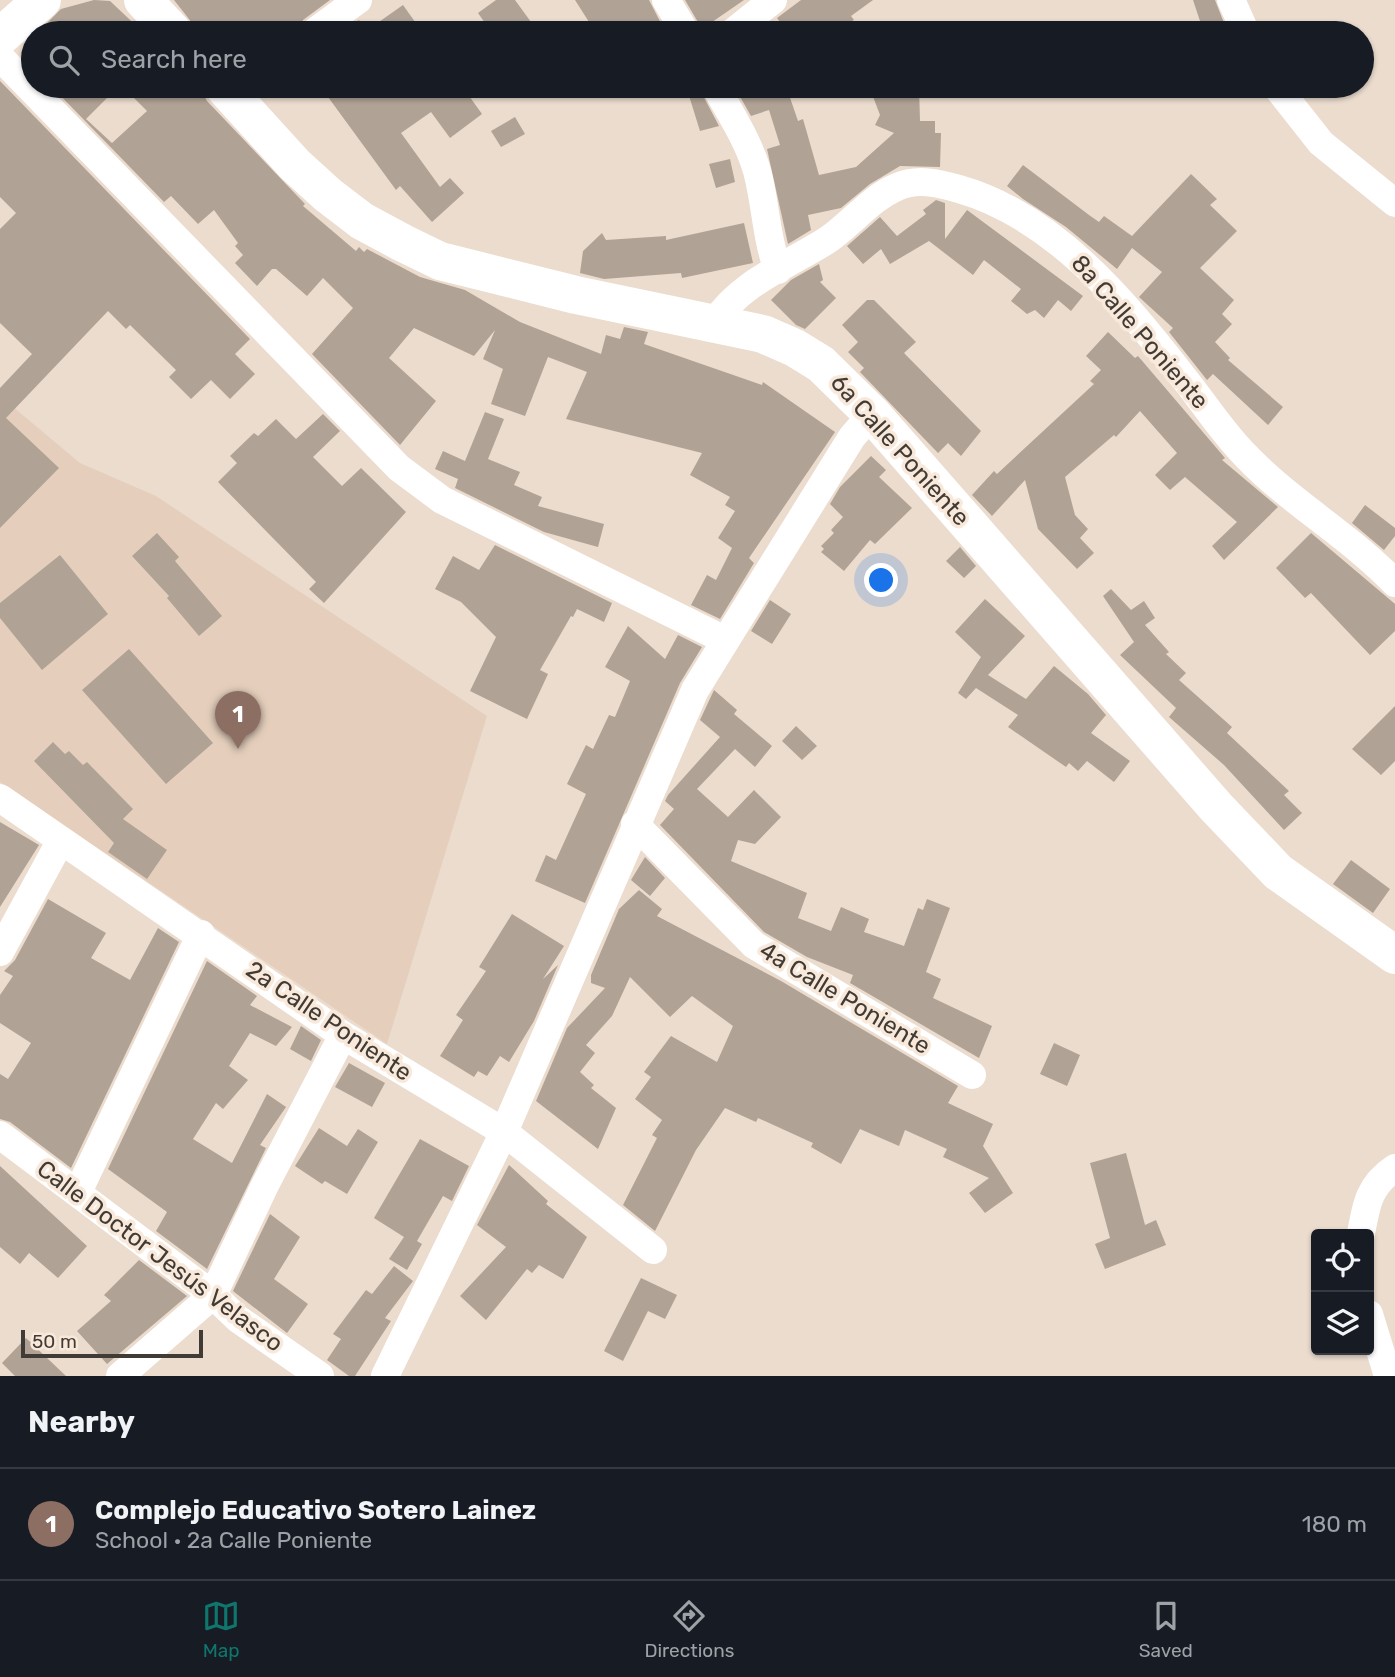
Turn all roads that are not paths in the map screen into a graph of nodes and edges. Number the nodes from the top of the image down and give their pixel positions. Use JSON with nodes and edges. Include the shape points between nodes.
{"nodes":[{"id":1,"x":42,"y":0,"type":"edge"},
{"id":2,"x":143,"y":0,"type":"edge"},
{"id":3,"x":358,"y":0,"type":"edge"},
{"id":4,"x":666,"y":0,"type":"edge"},
{"id":5,"x":774,"y":0,"type":"edge"},
{"id":6,"x":1231,"y":0,"type":"edge"},
{"id":7,"x":163,"y":21,"type":"edge"},
{"id":8,"x":329,"y":21,"type":"edge"},
{"id":9,"x":679,"y":21,"type":"edge"},
{"id":10,"x":747,"y":21,"type":"edge"},
{"id":11,"x":1241,"y":21,"type":"edge"},
{"id":12,"x":0,"y":37,"type":"edge"},
{"id":13,"x":0,"y":57,"type":"edge"},
{"id":14,"x":21,"y":79,"type":"edge"},
{"id":15,"x":40,"y":98,"type":"edge"},
{"id":16,"x":240,"y":98,"type":"edge"},
{"id":17,"x":722,"y":98,"type":"edge"},
{"id":18,"x":1285,"y":98,"type":"edge"},
{"id":19,"x":1395,"y":203,"type":"edge"},
{"id":20,"x":778,"y":270,"type":"junction"},
{"id":21,"x":715,"y":322,"type":"junction"},
{"id":22,"x":872,"y":414,"type":"junction"},
{"id":23,"x":1395,"y":583,"type":"edge"},
{"id":24,"x":725,"y":640,"type":"junction"},
{"id":25,"x":0,"y":798,"type":"edge"},
{"id":26,"x":635,"y":824,"type":"junction"},
{"id":27,"x":61,"y":840,"type":"junction"},
{"id":28,"x":201,"y":934,"type":"junction"},
{"id":29,"x":0,"y":952,"type":"edge"},
{"id":30,"x":1395,"y":955,"type":"edge"},
{"id":31,"x":343,"y":1035,"type":"junction"},
{"id":32,"x":972,"y":1075,"type":"dead end"},
{"id":33,"x":504,"y":1132,"type":"junction"},
{"id":34,"x":0,"y":1135,"type":"edge"},
{"id":35,"x":1395,"y":1147,"type":"edge"},
{"id":36,"x":1395,"y":1166,"type":"edge"},
{"id":37,"x":78,"y":1192,"type":"junction"},
{"id":38,"x":1362,"y":1229,"type":"edge"},
{"id":39,"x":653,"y":1250,"type":"dead end"},
{"id":40,"x":213,"y":1295,"type":"junction"},
{"id":41,"x":1374,"y":1330,"type":"edge"},
{"id":42,"x":121,"y":1376,"type":"edge"},
{"id":43,"x":320,"y":1376,"type":"edge"},
{"id":44,"x":385,"y":1376,"type":"edge"},
{"id":45,"x":1388,"y":1376,"type":"edge"}],
"edges":[{"from":1,"to":12,"type":"street"},
{"from":2,"to":7,"type":"street"},
{"from":3,"to":8,"type":"street"},
{"from":4,"to":9,"type":"street"},
{"from":5,"to":10,"type":"street"},
{"from":6,"to":11,"type":"street"},
{"from":13,"to":14,"type":"street"},
{"from":15,"to":24,"type":"street","via":[[399,468],[442,500]]},
{"from":16,"to":21,"type":"street","name":"6a Calle Poniente","via":[[295,165],[328,195],[362,220],[440,261],[576,295]]},
{"from":17,"to":20,"type":"street","via":[[759,177]]},
{"from":18,"to":19,"type":"street","via":[[1321,143]]},
{"from":20,"to":21,"type":"street","name":"8a Calle Poniente","via":[[746,289]]},
{"from":20,"to":23,"type":"street","name":"8a Calle Poniente","via":[[897,187],[937,183],[996,203],[1083,263],[1146,332],[1246,456]]},
{"from":21,"to":22,"type":"street","name":"6a Calle Poniente","via":[[795,348],[838,380]]},
{"from":22,"to":24,"type":"street","via":[[852,437]]},
{"from":22,"to":30,"type":"street","name":"6a Calle Poniente","via":[[1278,872]]},
{"from":24,"to":26,"type":"street","via":[[695,690]]},
{"from":25,"to":27,"type":"street","name":"2a Calle Poniente"},
{"from":26,"to":32,"type":"street","name":"4a Calle Poniente","via":[[754,945]]},
{"from":26,"to":33,"type":"street"},
{"from":27,"to":28,"type":"street","name":"2a Calle Poniente"},
{"from":27,"to":29,"type":"street"},
{"from":28,"to":31,"type":"street","name":"2a Calle Poniente"},
{"from":28,"to":37,"type":"street"},
{"from":31,"to":33,"type":"street","name":"2a Calle Poniente"},
{"from":31,"to":40,"type":"street"},
{"from":33,"to":39,"type":"street","name":"2a Calle Poniente"},
{"from":33,"to":44,"type":"street"},
{"from":34,"to":37,"type":"street","name":"Calle Doctor Jesús Velasco"},
{"from":35,"to":36,"type":"street"},
{"from":36,"to":38,"type":"street","via":[[1374,1185],[1366,1200]]},
{"from":37,"to":40,"type":"street","name":"Calle Doctor Jesús Velasco"},
{"from":40,"to":42,"type":"street"},
{"from":40,"to":43,"type":"street","name":"Calle Doctor Jesús Velasco"},
{"from":41,"to":45,"type":"street"}]}
